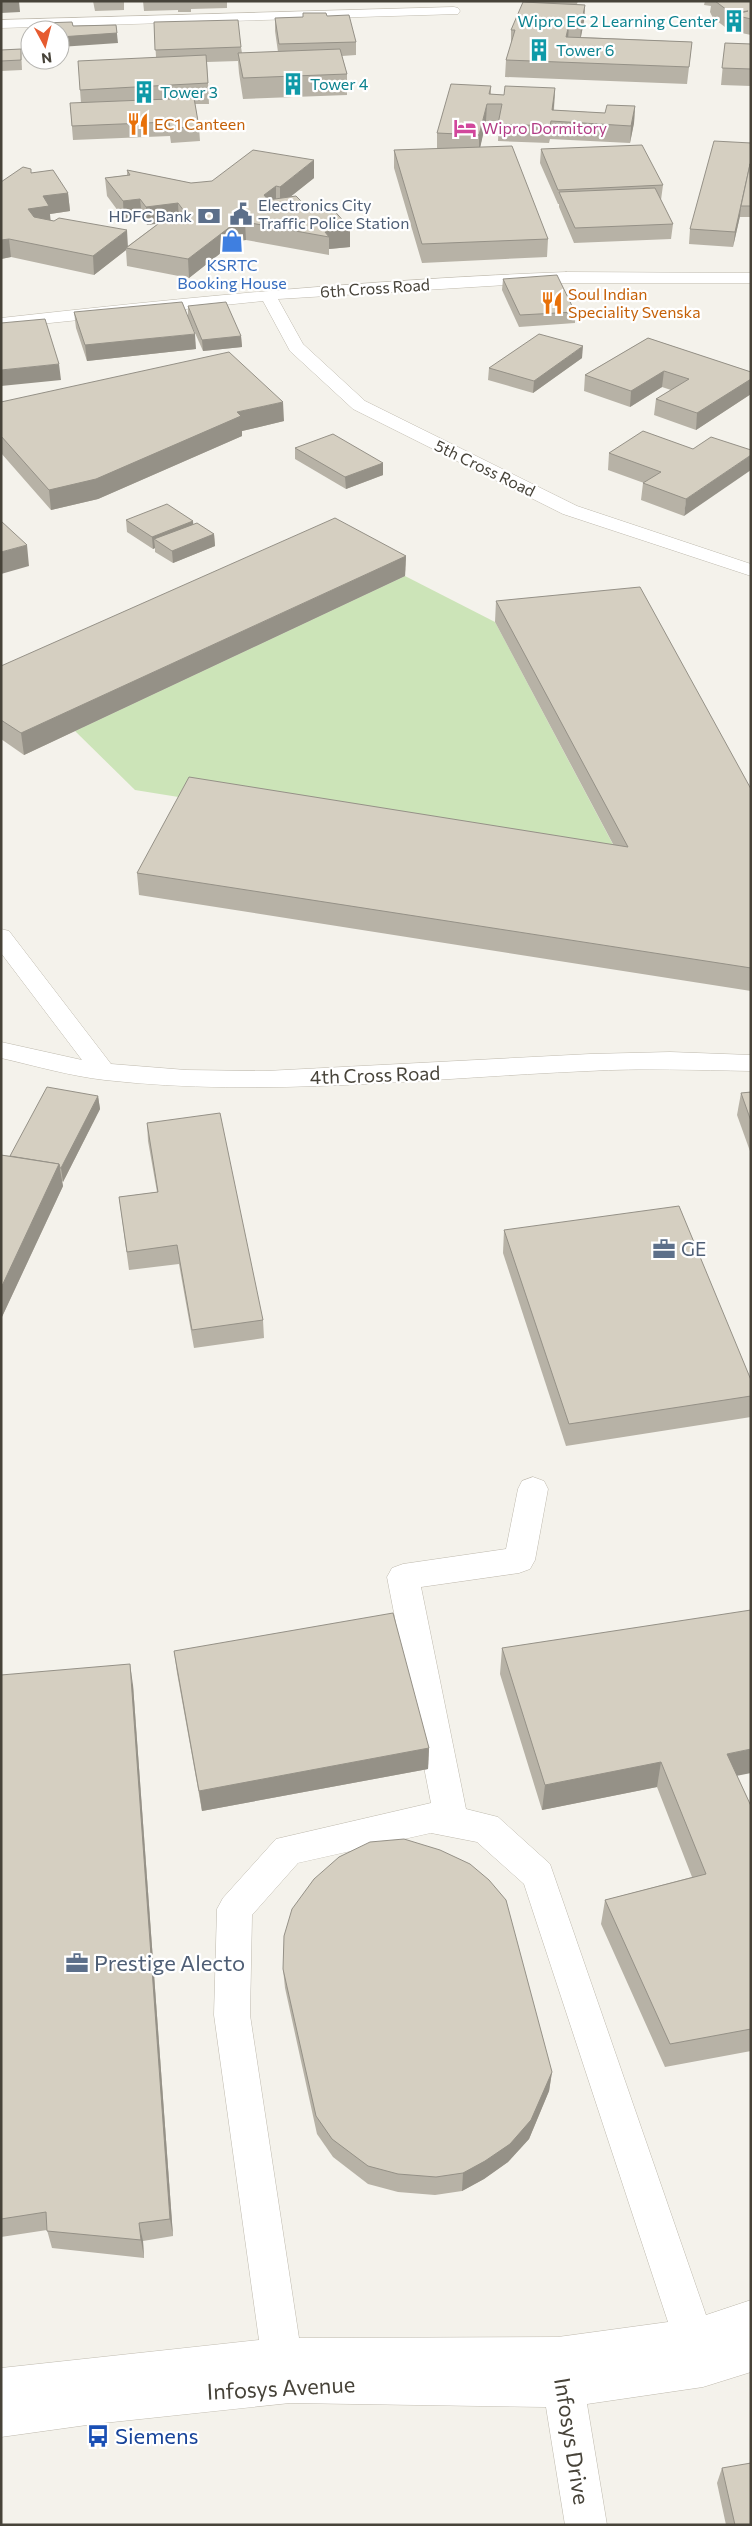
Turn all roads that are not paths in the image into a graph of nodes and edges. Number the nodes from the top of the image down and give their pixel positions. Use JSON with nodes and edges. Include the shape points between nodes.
{"nodes":[{"id":1,"x":246,"y":1,"type":"edge"},
{"id":2,"x":454,"y":11,"type":"dead end"},
{"id":3,"x":250,"y":15,"type":"junction"},
{"id":4,"x":1,"y":24,"type":"edge"},
{"id":5,"x":751,"y":278,"type":"edge"},
{"id":6,"x":268,"y":295,"type":"junction"},
{"id":7,"x":1,"y":323,"type":"edge"},
{"id":8,"x":751,"y":570,"type":"edge"},
{"id":9,"x":1,"y":936,"type":"edge"},
{"id":10,"x":1,"y":1050,"type":"edge"},
{"id":11,"x":751,"y":1063,"type":"edge"},
{"id":12,"x":104,"y":1072,"type":"junction"},
{"id":13,"x":533,"y":1489,"type":"dead end"},
{"id":14,"x":452,"y":1822,"type":"junction"},
{"id":15,"x":751,"y":2320,"type":"edge"},
{"id":16,"x":751,"y":2352,"type":"edge"},
{"id":17,"x":699,"y":2353,"type":"junction"},
{"id":18,"x":282,"y":2358,"type":"junction"},
{"id":19,"x":560,"y":2372,"type":"junction"},
{"id":20,"x":1,"y":2388,"type":"edge"},
{"id":21,"x":1,"y":2416,"type":"edge"},
{"id":22,"x":586,"y":2525,"type":"edge"}],
"edges":[{"from":1,"to":3,"type":"street"},
{"from":2,"to":3,"type":"street"},
{"from":3,"to":4,"type":"street"},
{"from":5,"to":6,"type":"street","name":"6th Cross Road","via":[[542,278]]},
{"from":6,"to":7,"type":"street","name":"6th Cross Road"},
{"from":6,"to":8,"type":"street","name":"5th Cross Road","via":[[296,347],[359,405],[570,510]]},
{"from":9,"to":12,"type":"street"},
{"from":10,"to":12,"type":"street","name":"4th Cross Road"},
{"from":11,"to":12,"type":"street","name":"4th Cross Road","via":[[651,1062],[339,1078],[244,1079]]},
{"from":13,"to":14,"type":"street","via":[[519,1560],[402,1577]]},
{"from":14,"to":17,"type":"street","via":[[486,1828],[538,1875]]},
{"from":14,"to":18,"type":"street","via":[[431,1818],[288,1850],[236,1909],[232,2015]]},
{"from":15,"to":17,"type":"street"},
{"from":16,"to":17,"type":"street"},
{"from":17,"to":19,"type":"street"},
{"from":18,"to":19,"type":"street","name":"Infosys Avenue"},
{"from":18,"to":20,"type":"street","name":"Infosys Avenue"},
{"from":19,"to":21,"type":"street","name":"Infosys Avenue","via":[[290,2383]]},
{"from":19,"to":22,"type":"street","name":"Infosys Drive"}]}
